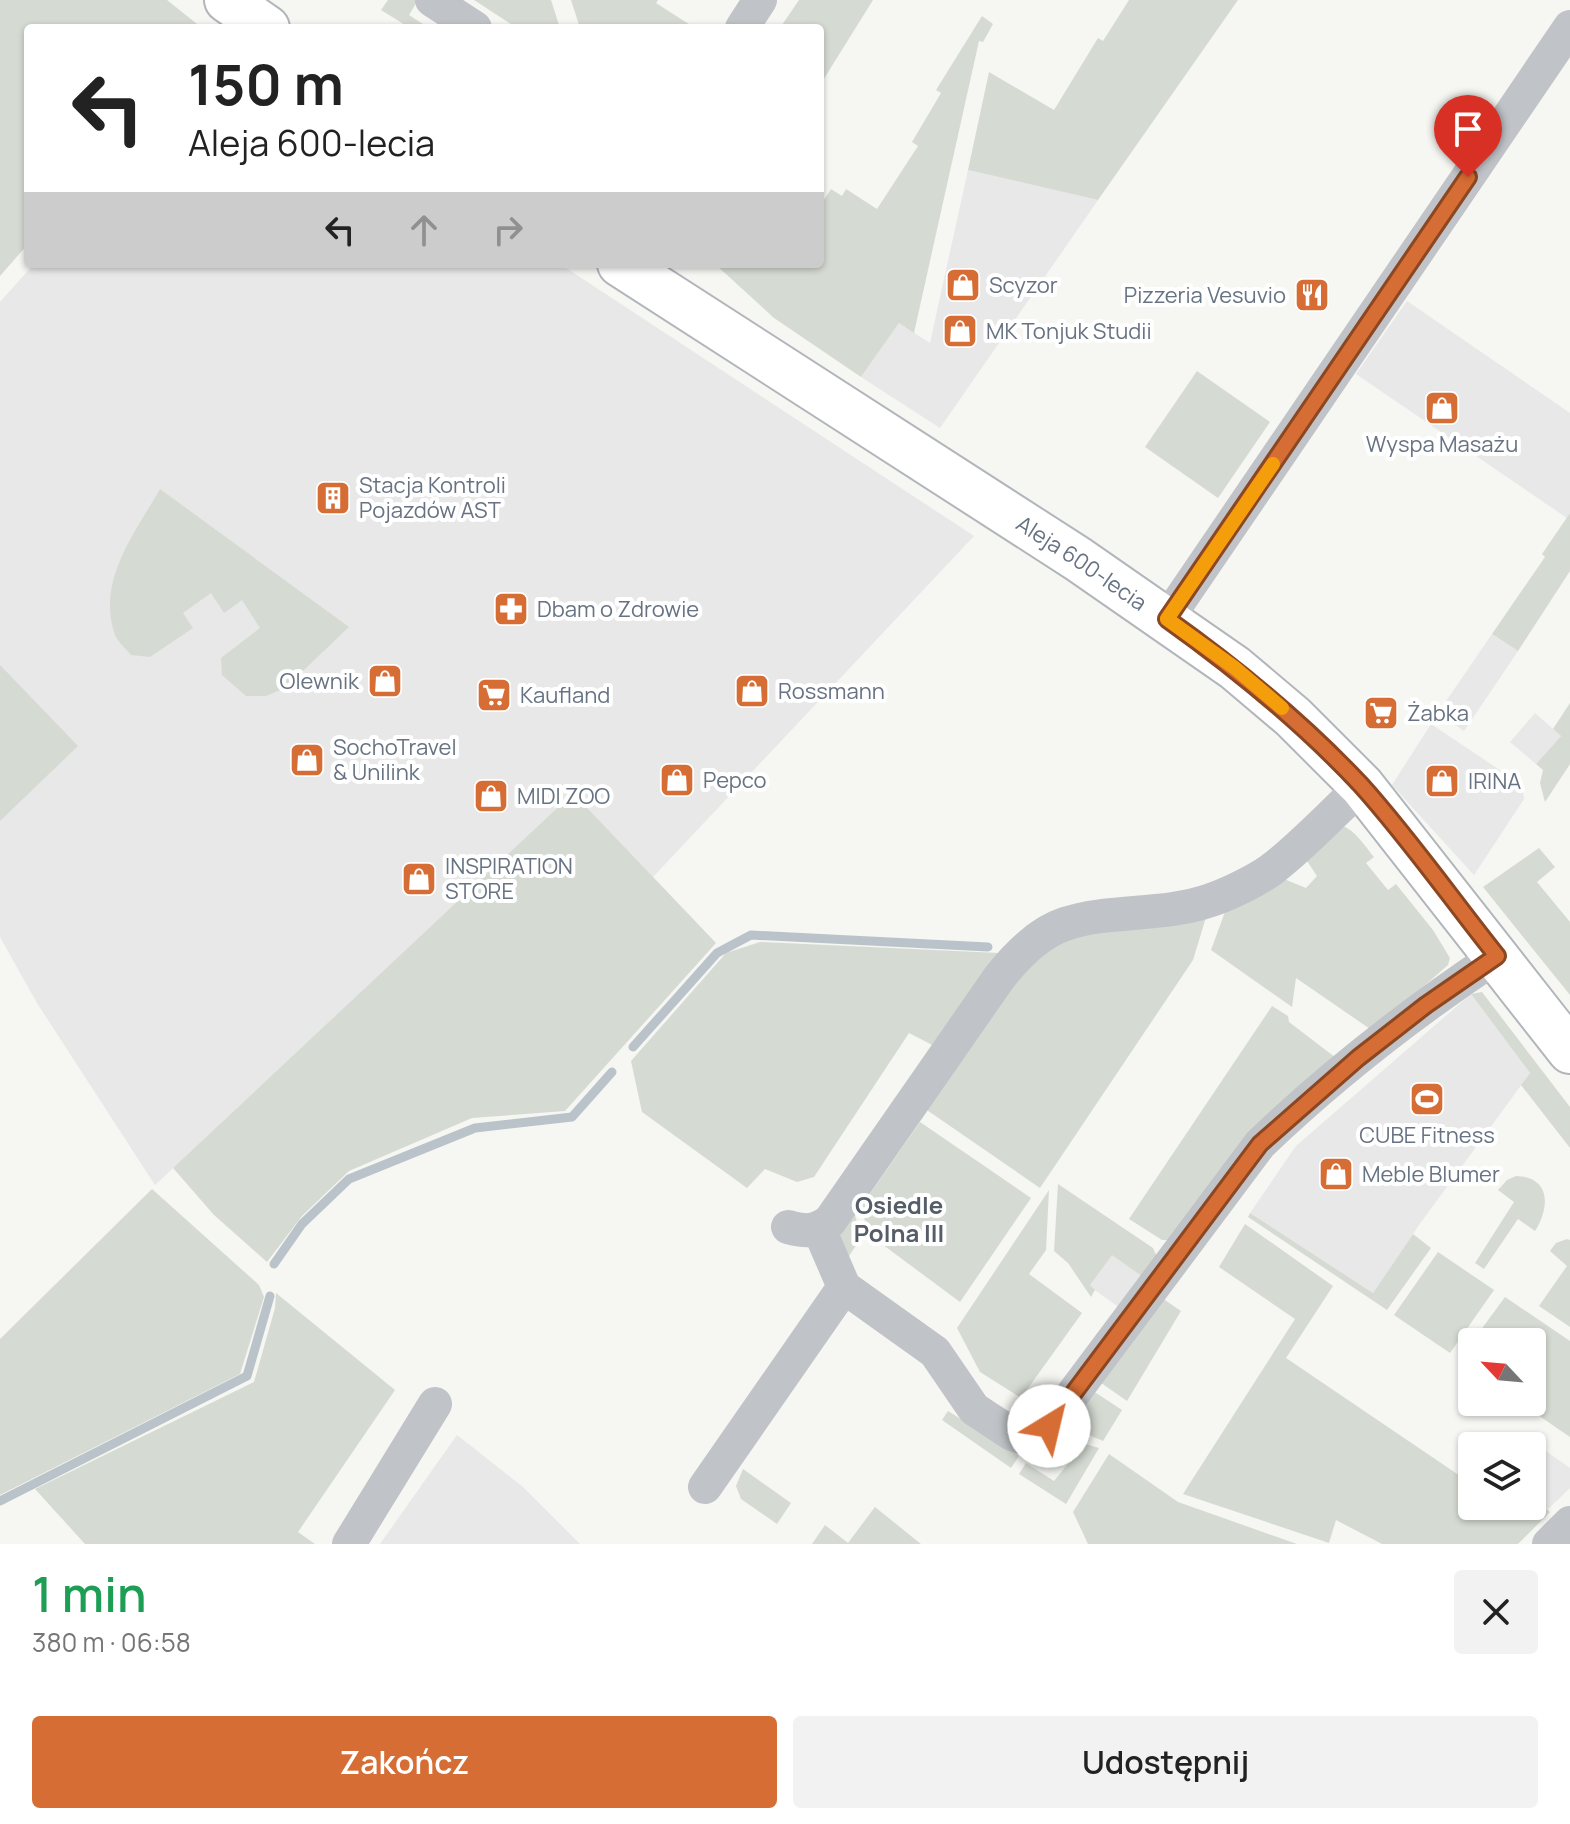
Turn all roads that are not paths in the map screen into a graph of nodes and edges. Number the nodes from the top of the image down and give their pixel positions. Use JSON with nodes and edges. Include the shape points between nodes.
{"nodes":[{"id":1,"x":432,"y":0,"type":"edge"},
{"id":2,"x":760,"y":0,"type":"edge"},
{"id":3,"x":469,"y":24,"type":"edge"},
{"id":4,"x":745,"y":24,"type":"edge"},
{"id":5,"x":1570,"y":27,"type":"edge"},
{"id":6,"x":626,"y":268,"type":"edge"},
{"id":7,"x":1167,"y":619,"type":"junction"},
{"id":8,"x":1362,"y":786,"type":"junction"},
{"id":9,"x":1497,"y":956,"type":"junction"},
{"id":10,"x":1570,"y":1051,"type":"edge"},
{"id":11,"x":844,"y":1287,"type":"junction"},
{"id":12,"x":435,"y":1404,"type":"dead end"},
{"id":13,"x":705,"y":1487,"type":"dead end"},
{"id":14,"x":1570,"y":1523,"type":"edge"},
{"id":15,"x":349,"y":1544,"type":"edge"},
{"id":16,"x":1549,"y":1544,"type":"edge"}],
"edges":[{"from":1,"to":3,"type":"street"},
{"from":2,"to":4,"type":"street"},
{"from":5,"to":7,"type":"street"},
{"from":6,"to":7,"type":"main road","name":"Aleja 600-lecia"},
{"from":7,"to":8,"type":"main road","name":"Aleja 600-lecia","via":[[1293,717]]},
{"from":8,"to":9,"type":"main road","name":"Aleja 600-lecia"},
{"from":8,"to":11,"type":"street","via":[[1274,869],[1213,900],[1065,924],[1012,960],[830,1221],[804,1228]]},
{"from":9,"to":10,"type":"main road","name":"Aleja 600-lecia"},
{"from":9,"to":11,"type":"street","via":[[1358,1058],[1260,1144],[1036,1438],[1012,1434],[974,1409],[935,1352]]},
{"from":11,"to":13,"type":"street"},
{"from":12,"to":15,"type":"street"},
{"from":14,"to":16,"type":"street"}]}
